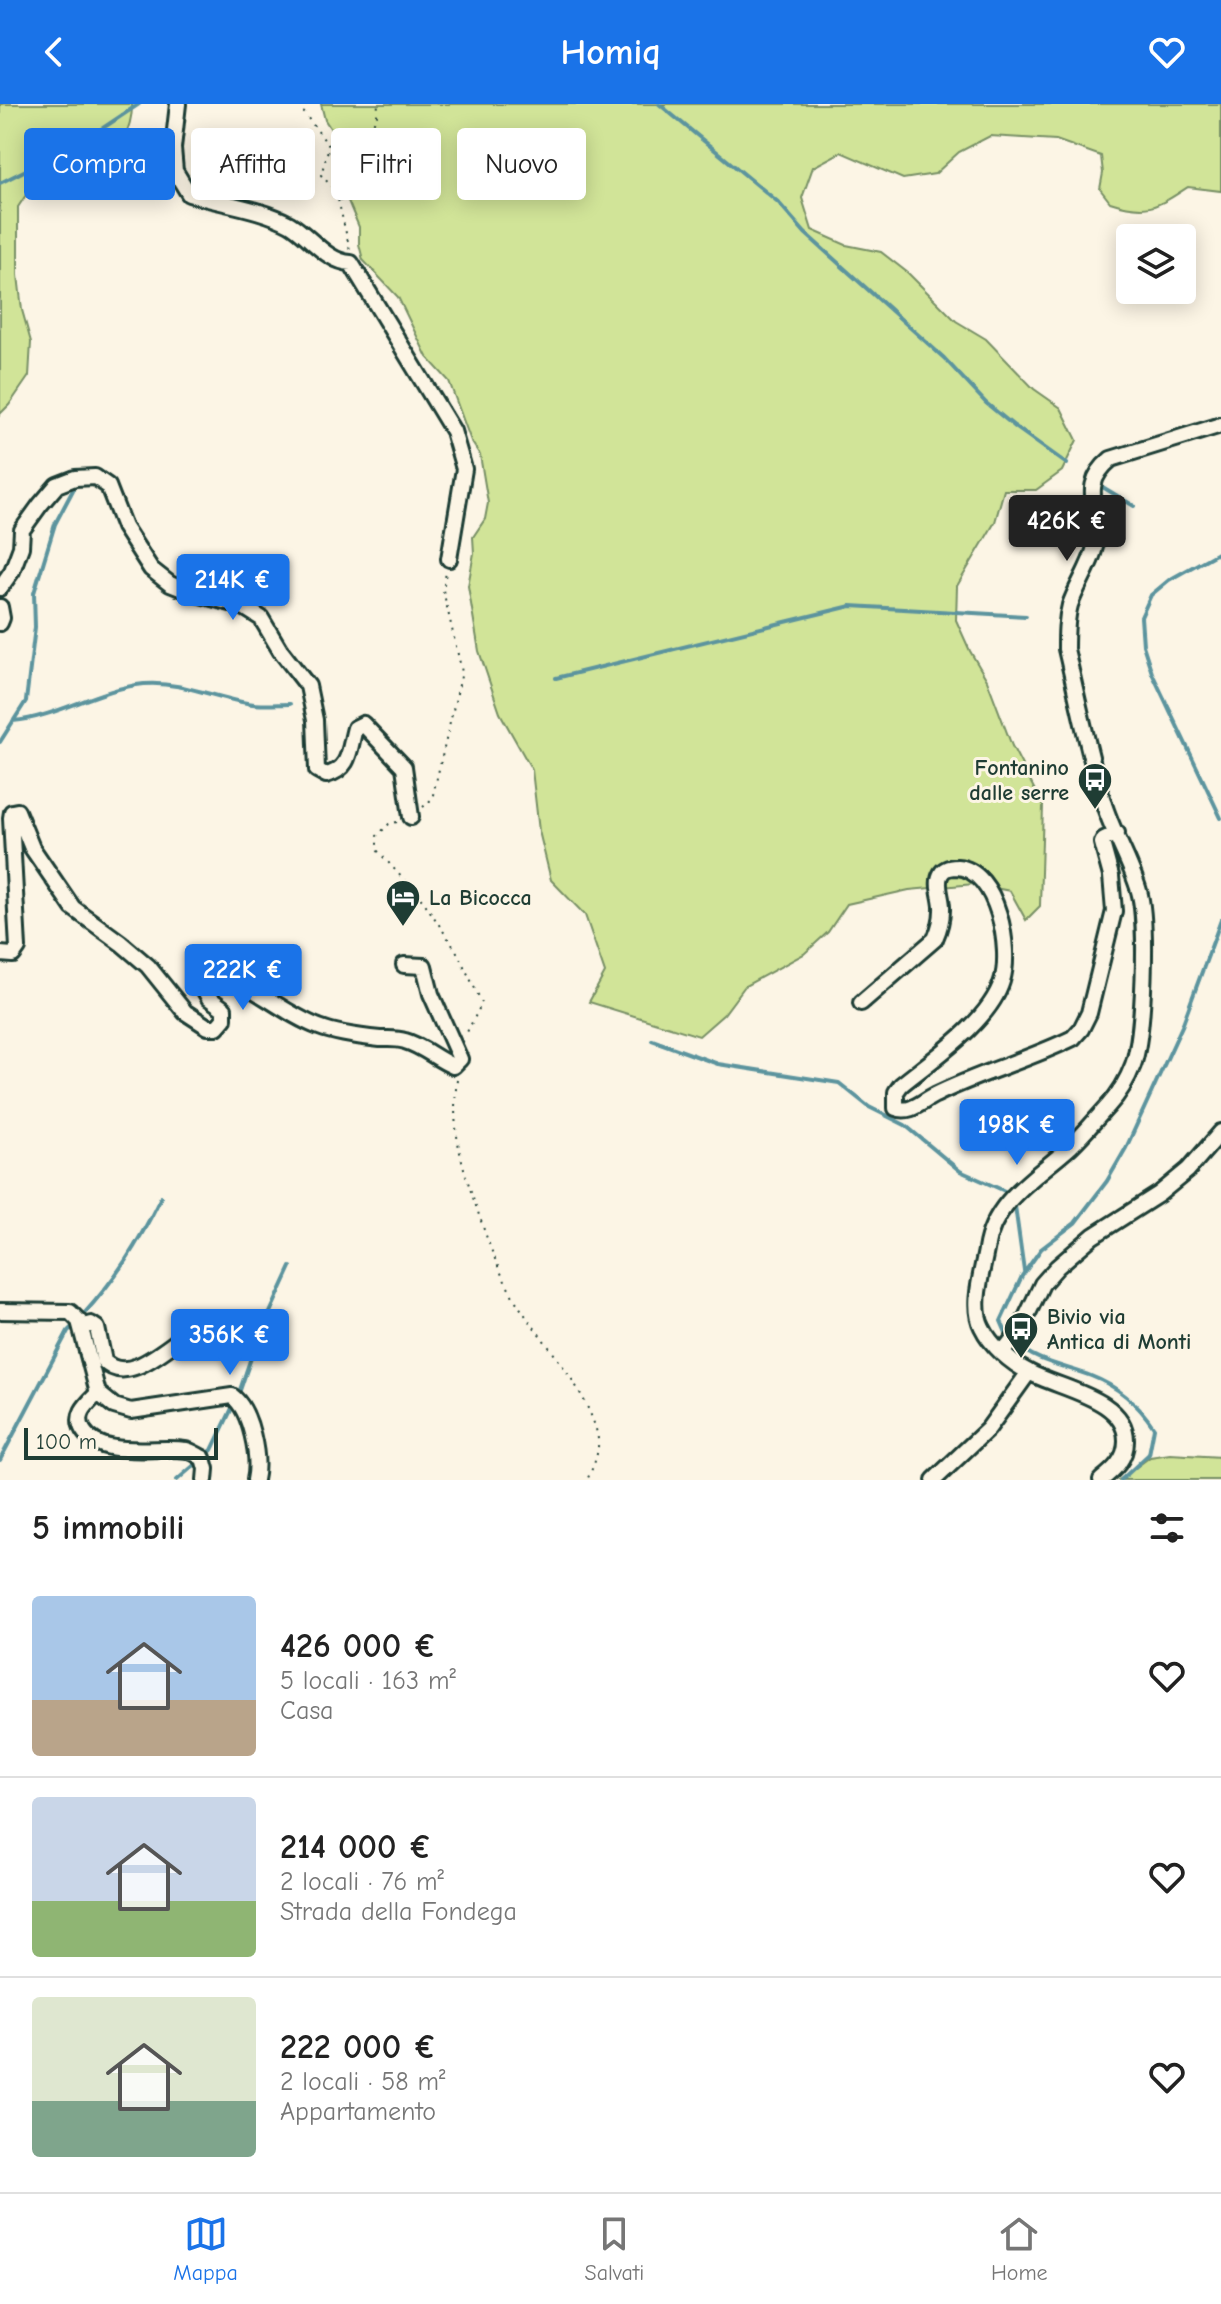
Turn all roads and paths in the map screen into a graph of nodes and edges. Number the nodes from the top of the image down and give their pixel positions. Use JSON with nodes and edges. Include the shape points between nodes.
{"nodes":[{"id":1,"x":178,"y":104,"type":"edge"},
{"id":2,"x":306,"y":104,"type":"edge"},
{"id":3,"x":378,"y":104,"type":"edge"},
{"id":4,"x":371,"y":128,"type":"edge"},
{"id":5,"x":331,"y":186,"type":"edge"},
{"id":6,"x":338,"y":200,"type":"edge"},
{"id":7,"x":351,"y":263,"type":"junction"},
{"id":8,"x":1221,"y":425,"type":"edge"},
{"id":9,"x":449,"y":559,"type":"joint"},
{"id":10,"x":0,"y":588,"type":"edge"},
{"id":11,"x":0,"y":607,"type":"edge"},
{"id":12,"x":0,"y":623,"type":"edge"},
{"id":13,"x":411,"y":817,"type":"junction"},
{"id":14,"x":1117,"y":833,"type":"junction"},
{"id":15,"x":0,"y":954,"type":"edge"},
{"id":16,"x":404,"y":965,"type":"dead end"},
{"id":17,"x":861,"y":1003,"type":"dead end"},
{"id":18,"x":464,"y":1040,"type":"dead end"},
{"id":19,"x":457,"y":1076,"type":"dead end"},
{"id":20,"x":1221,"y":1132,"type":"edge"},
{"id":21,"x":0,"y":1311,"type":"edge"},
{"id":22,"x":81,"y":1327,"type":"junction"},
{"id":23,"x":186,"y":1335,"type":"dead end"},
{"id":24,"x":1004,"y":1350,"type":"junction"},
{"id":25,"x":1029,"y":1372,"type":"junction"},
{"id":26,"x":98,"y":1393,"type":"junction"},
{"id":27,"x":205,"y":1480,"type":"edge"},
{"id":28,"x":255,"y":1480,"type":"edge"},
{"id":29,"x":587,"y":1480,"type":"edge"},
{"id":30,"x":934,"y":1480,"type":"edge"},
{"id":31,"x":1101,"y":1480,"type":"edge"}],
"edges":[{"from":1,"to":7,"type":"street","via":[[175,171],[189,194],[271,215],[312,239],[332,258]]},
{"from":2,"to":5,"type":"path","via":[[304,113],[329,146],[321,175]]},
{"from":3,"to":4,"type":"path"},
{"from":6,"to":7,"type":"path"},
{"from":7,"to":9,"type":"street","via":[[453,431],[464,469]]},
{"from":8,"to":14,"type":"street","via":[[1111,459],[1092,484],[1095,547],[1071,604],[1066,649],[1104,804]]},
{"from":9,"to":13,"type":"path","via":[[443,590],[462,672],[432,799]]},
{"from":10,"to":13,"type":"street","via":[[12,571],[22,530],[57,485],[95,477],[108,486],[124,527],[151,569],[170,584],[242,606],[261,618],[308,686],[317,770],[326,775],[337,772],[351,752],[355,728],[363,724],[404,767]]},
{"from":11,"to":12,"type":"street"},
{"from":13,"to":18,"type":"path","via":[[389,824],[377,836],[377,850],[424,902],[482,1003]]},
{"from":14,"to":17,"type":"street","via":[[1102,843],[1114,911],[1089,1013],[1073,1038],[935,1094],[911,1109],[896,1108],[901,1085],[990,1006],[1003,980],[1004,933],[996,902],[980,878],[954,867],[941,874],[942,916],[935,939]]},
{"from":14,"to":24,"type":"street","via":[[1140,894],[1141,1029],[1120,1092],[1074,1144],[999,1210],[987,1242],[977,1307],[983,1330]]},
{"from":15,"to":16,"type":"street","via":[[13,955],[18,948],[11,818],[17,811],[32,848],[73,908],[148,966],[185,1012],[208,1027],[217,1027],[224,1009],[209,998],[198,979],[204,969],[219,971],[320,1028],[401,1039],[453,1066],[460,1059],[424,966]]},
{"from":19,"to":29,"type":"path","via":[[459,1157],[491,1252],[521,1309],[583,1402],[597,1435],[597,1458]]},
{"from":20,"to":24,"type":"street","via":[[1159,1194],[1093,1236],[1057,1267]]},
{"from":21,"to":22,"type":"street","via":[[70,1312]]},
{"from":22,"to":23,"type":"street","via":[[95,1325],[104,1361],[121,1370],[136,1367]]},
{"from":22,"to":26,"type":"street"},
{"from":24,"to":25,"type":"street"},
{"from":25,"to":30,"type":"street","via":[[988,1429]]},
{"from":25,"to":31,"type":"street","via":[[1103,1403],[1121,1420],[1125,1452]]},
{"from":26,"to":27,"type":"street","via":[[81,1411],[84,1433],[119,1449],[189,1450],[203,1458]]},
{"from":26,"to":28,"type":"street","via":[[131,1411],[232,1396],[253,1435]]}]}
